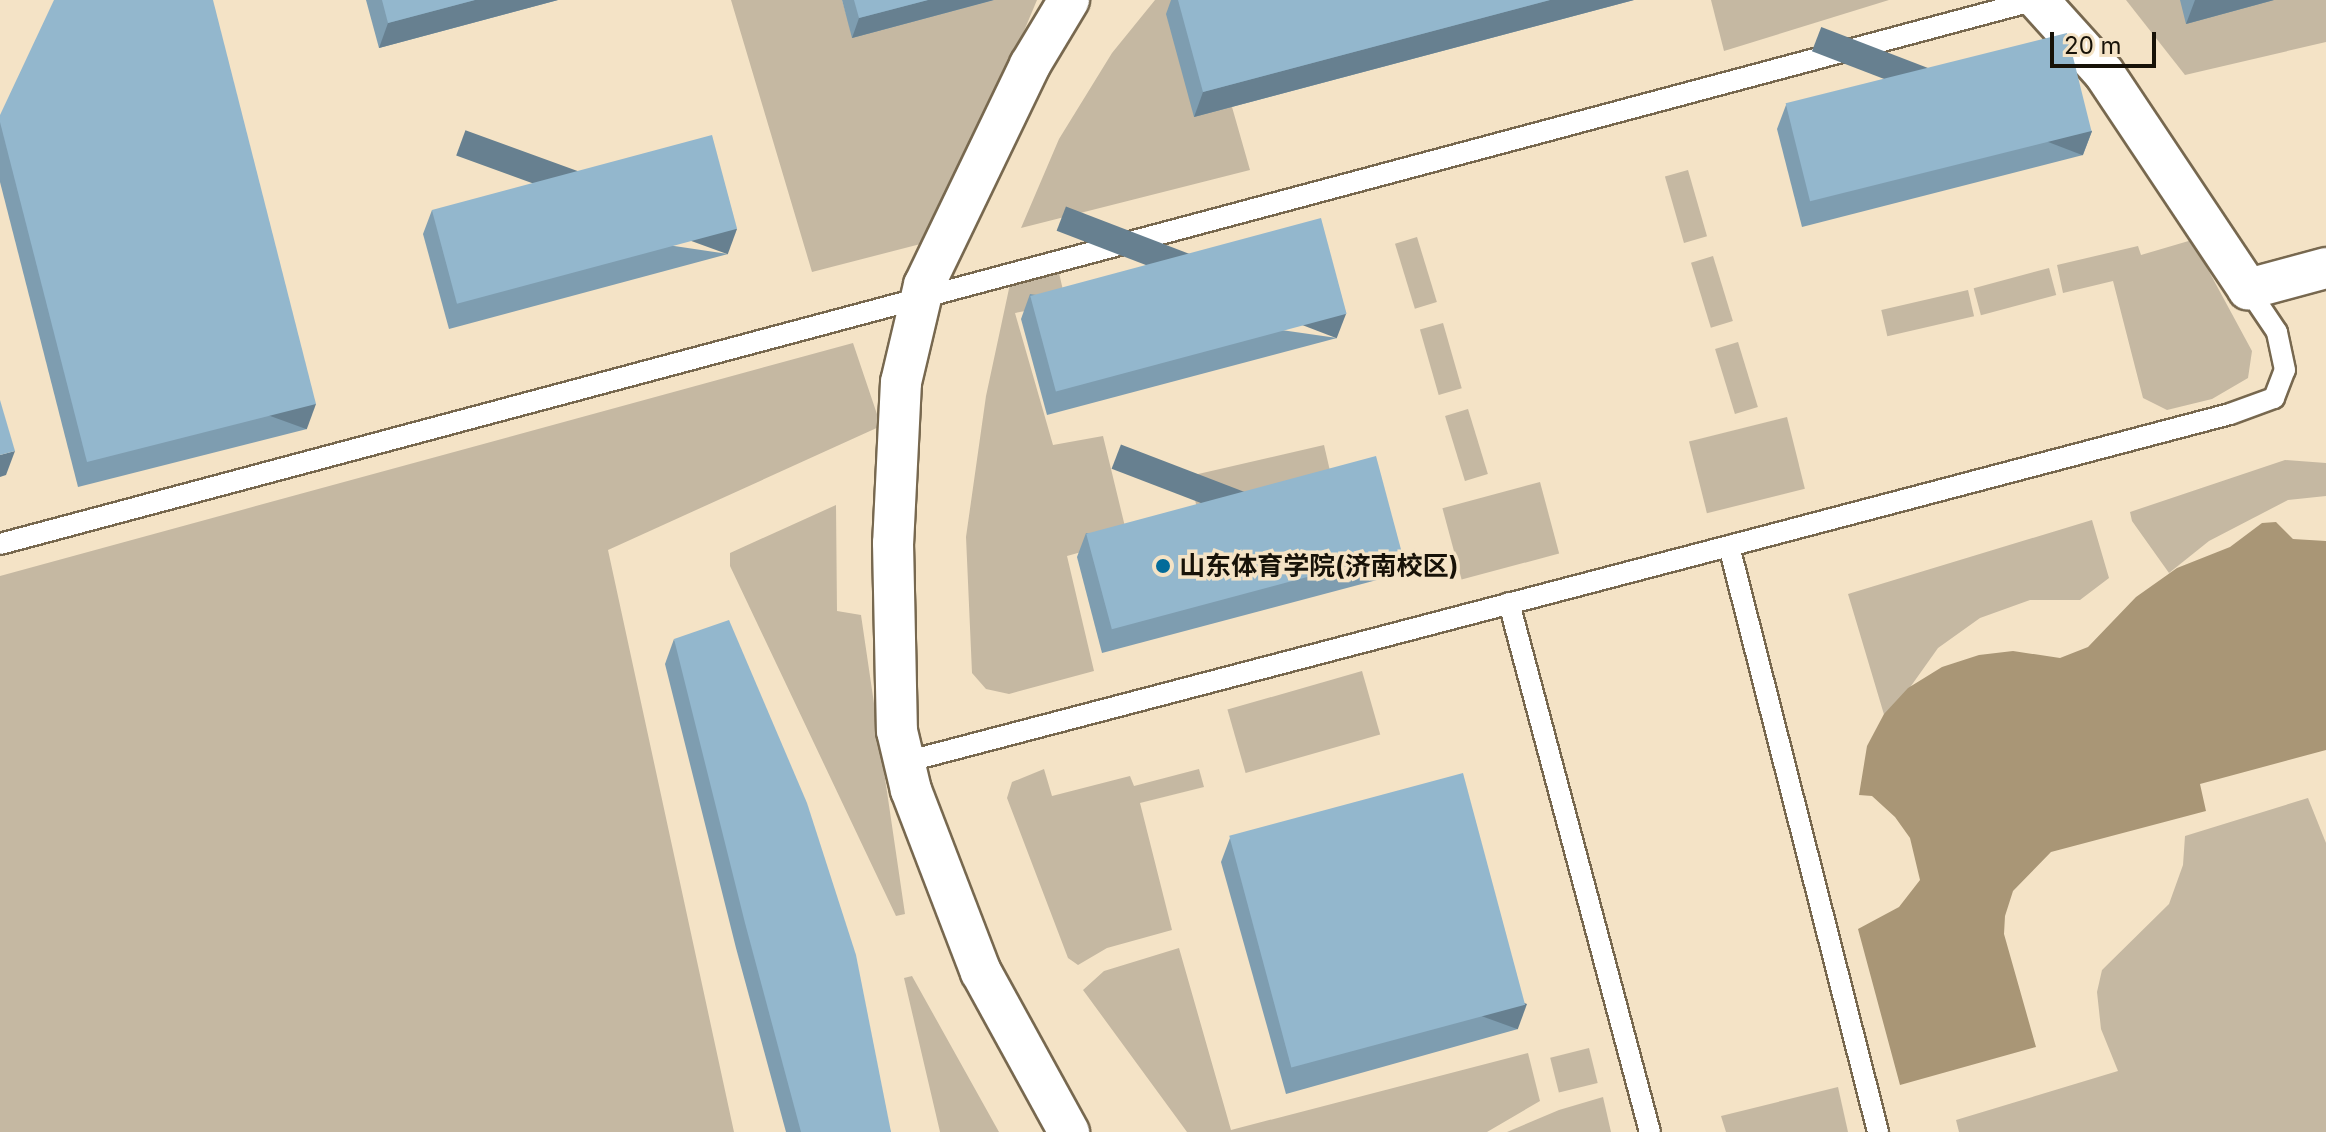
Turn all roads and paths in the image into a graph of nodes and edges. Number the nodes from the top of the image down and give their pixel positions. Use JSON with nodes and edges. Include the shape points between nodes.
{"nodes":[{"id":1,"x":1069,"y":0,"type":"edge"},
{"id":2,"x":2037,"y":0,"type":"edge"},
{"id":3,"x":2326,"y":268,"type":"edge"},
{"id":4,"x":2248,"y":289,"type":"junction"},
{"id":5,"x":921,"y":298,"type":"junction"},
{"id":6,"x":0,"y":544,"type":"edge"},
{"id":7,"x":1729,"y":546,"type":"junction"},
{"id":8,"x":1509,"y":603,"type":"junction"},
{"id":9,"x":905,"y":762,"type":"junction"},
{"id":10,"x":1069,"y":1132,"type":"edge"},
{"id":11,"x":1650,"y":1132,"type":"edge"},
{"id":12,"x":1878,"y":1132,"type":"edge"}],
"edges":[{"from":1,"to":5,"type":"street","via":[[1030,65]]},
{"from":2,"to":4,"type":"street","via":[[2104,73]]},
{"from":2,"to":5,"type":"lane"},
{"from":3,"to":4,"type":"street"},
{"from":4,"to":7,"type":"lane","via":[[2277,332],[2285,370],[2274,398]]},
{"from":5,"to":6,"type":"lane"},
{"from":5,"to":9,"type":"street","via":[[901,382],[893,543],[897,731]]},
{"from":7,"to":8,"type":"lane"},
{"from":7,"to":12,"type":"lane"},
{"from":8,"to":9,"type":"lane"},
{"from":8,"to":11,"type":"lane"},
{"from":9,"to":10,"type":"street","via":[[939,871],[981,972]]}]}
